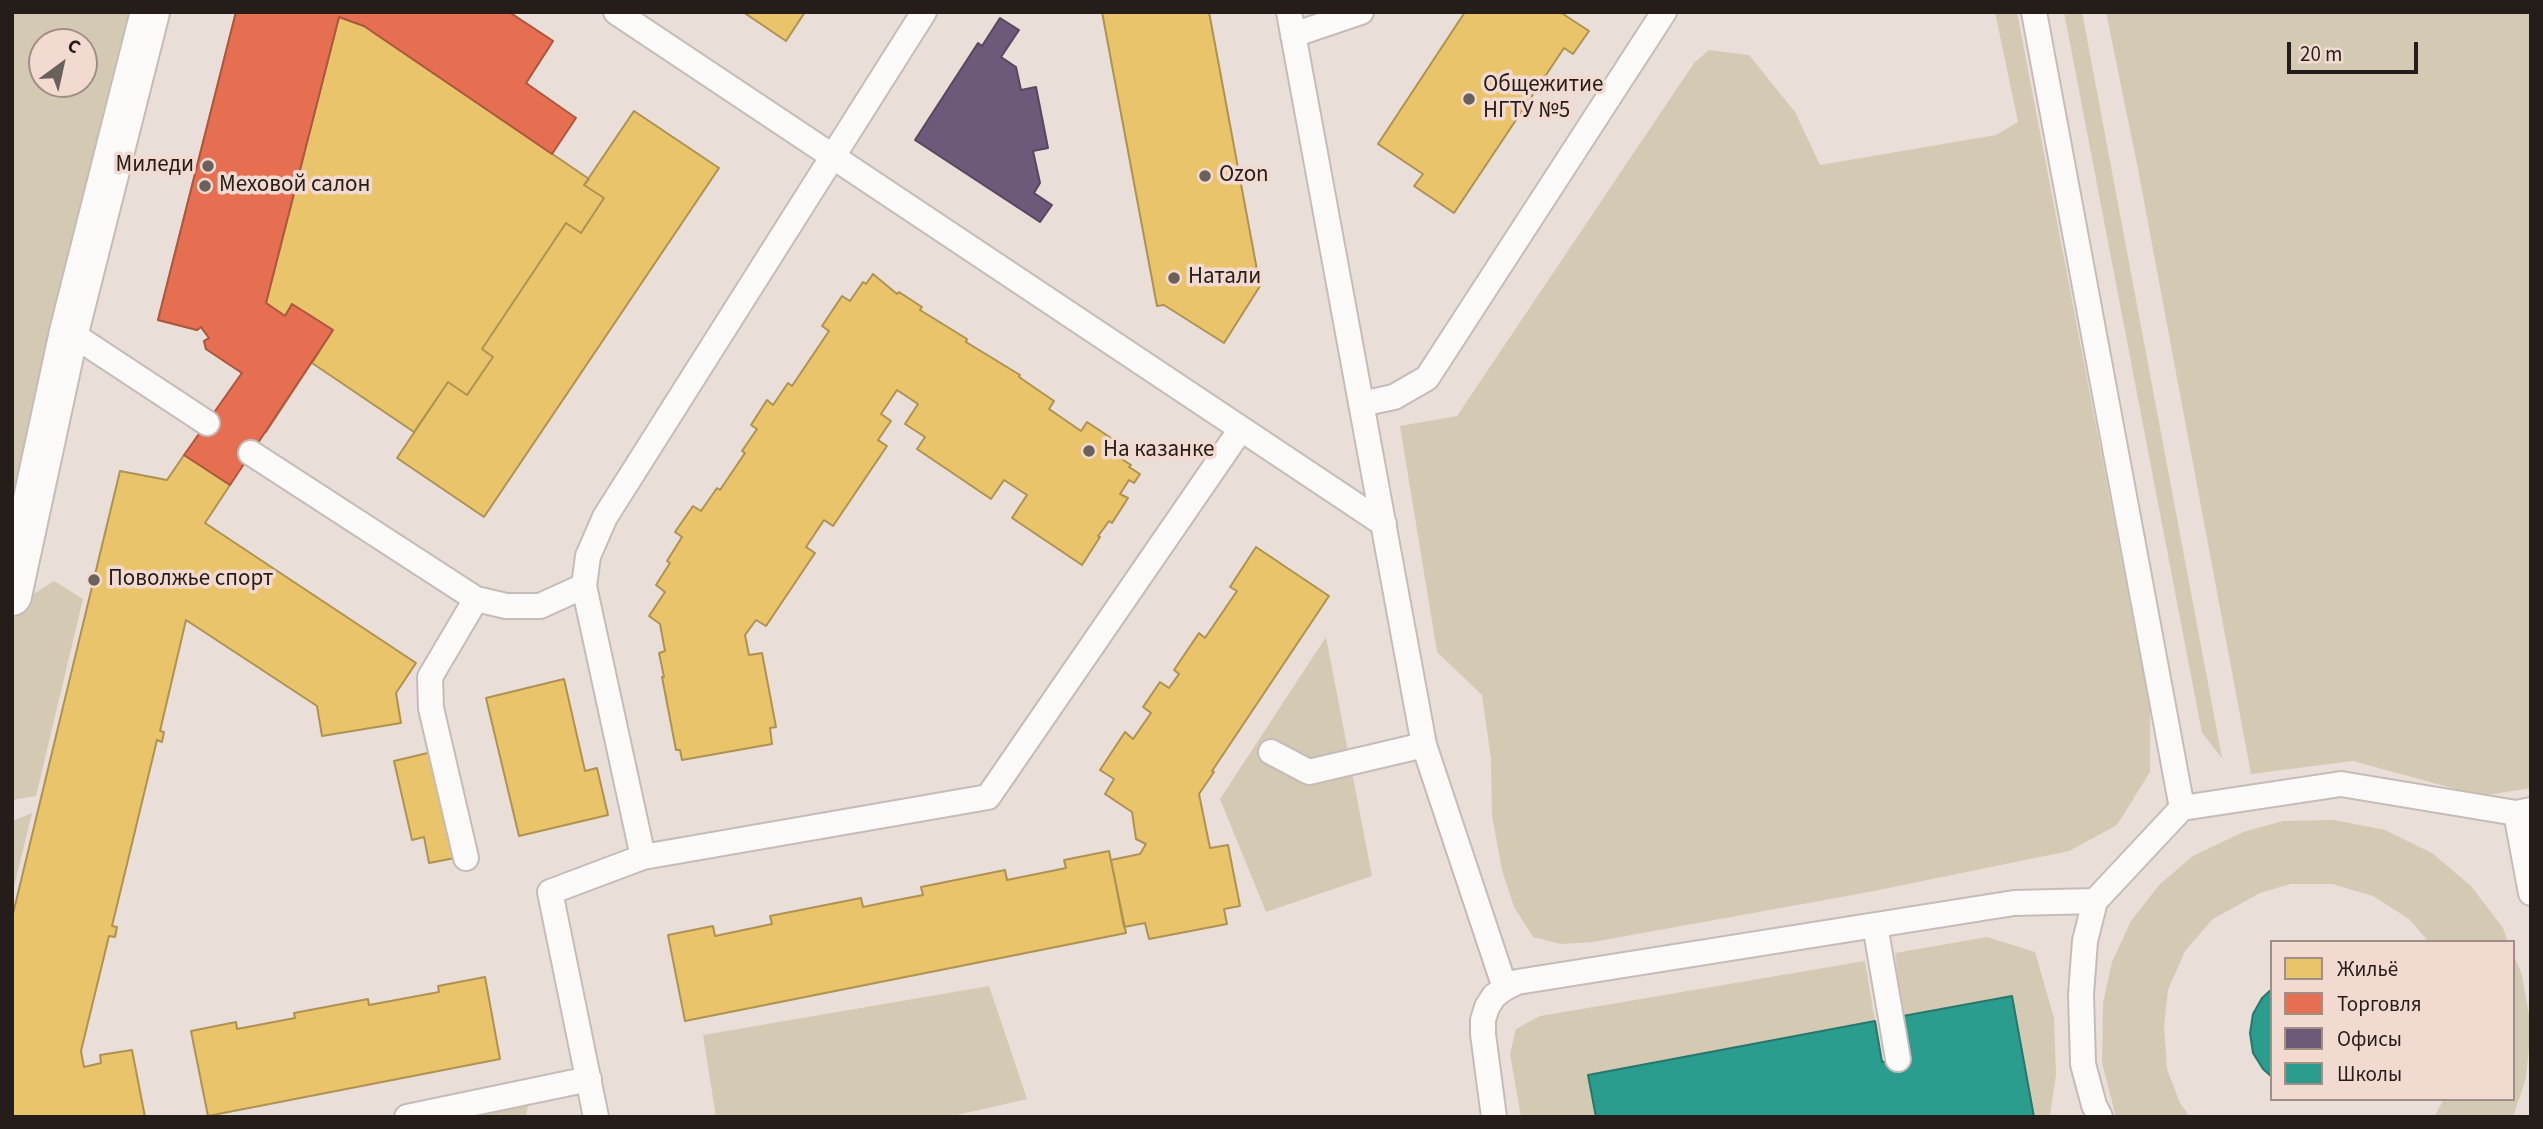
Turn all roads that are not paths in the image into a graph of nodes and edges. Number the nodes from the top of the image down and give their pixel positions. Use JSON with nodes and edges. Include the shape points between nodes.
{"nodes":[{"id":1,"x":150,"y":12,"type":"edge"},
{"id":2,"x":616,"y":12,"type":"edge"},
{"id":3,"x":924,"y":12,"type":"edge"},
{"id":4,"x":1360,"y":12,"type":"edge"},
{"id":5,"x":1664,"y":12,"type":"edge"},
{"id":6,"x":2034,"y":12,"type":"edge"},
{"id":7,"x":1291,"y":24,"type":"edge"},
{"id":8,"x":832,"y":156,"type":"junction"},
{"id":9,"x":69,"y":332,"type":"junction"},
{"id":10,"x":1361,"y":404,"type":"junction"},
{"id":11,"x":207,"y":423,"type":"dead end"},
{"id":12,"x":1241,"y":429,"type":"junction"},
{"id":13,"x":251,"y":453,"type":"dead end"},
{"id":14,"x":1384,"y":524,"type":"junction"},
{"id":15,"x":584,"y":586,"type":"junction"},
{"id":16,"x":13,"y":590,"type":"edge"},
{"id":17,"x":476,"y":599,"type":"junction"},
{"id":18,"x":1424,"y":745,"type":"junction"},
{"id":19,"x":1271,"y":752,"type":"dead end"},
{"id":20,"x":2182,"y":808,"type":"junction"},
{"id":21,"x":2523,"y":811,"type":"edge"},
{"id":22,"x":643,"y":857,"type":"junction"},
{"id":23,"x":466,"y":858,"type":"dead end"},
{"id":24,"x":2531,"y":893,"type":"edge"},
{"id":25,"x":2095,"y":901,"type":"junction"},
{"id":26,"x":1875,"y":925,"type":"junction"},
{"id":27,"x":1505,"y":988,"type":"junction"},
{"id":28,"x":1898,"y":1059,"type":"dead end"},
{"id":29,"x":589,"y":1079,"type":"junction"},
{"id":30,"x":407,"y":1117,"type":"edge"},
{"id":31,"x":596,"y":1117,"type":"edge"},
{"id":32,"x":1494,"y":1117,"type":"edge"},
{"id":33,"x":2099,"y":1117,"type":"edge"}],
"edges":[{"from":1,"to":9,"type":"street"},
{"from":2,"to":8,"type":"lane"},
{"from":3,"to":8,"type":"lane"},
{"from":4,"to":7,"type":"lane"},
{"from":5,"to":10,"type":"lane","via":[[1427,378],[1394,397]]},
{"from":6,"to":20,"type":"lane"},
{"from":7,"to":10,"type":"lane"},
{"from":8,"to":12,"type":"lane"},
{"from":8,"to":15,"type":"lane","via":[[605,517],[588,556]]},
{"from":9,"to":11,"type":"lane"},
{"from":9,"to":16,"type":"street"},
{"from":10,"to":14,"type":"lane"},
{"from":12,"to":14,"type":"lane"},
{"from":12,"to":22,"type":"lane","via":[[988,797]]},
{"from":13,"to":17,"type":"lane"},
{"from":14,"to":18,"type":"lane"},
{"from":15,"to":17,"type":"lane","via":[[540,606],[506,606]]},
{"from":15,"to":22,"type":"lane"},
{"from":17,"to":23,"type":"lane","via":[[430,677],[431,708]]},
{"from":18,"to":19,"type":"lane","via":[[1309,772]]},
{"from":18,"to":27,"type":"lane"},
{"from":20,"to":21,"type":"lane","via":[[2341,784]]},
{"from":20,"to":25,"type":"lane"},
{"from":21,"to":24,"type":"lane"},
{"from":22,"to":29,"type":"lane","via":[[550,892]]},
{"from":25,"to":26,"type":"lane","via":[[2014,903]]},
{"from":25,"to":33,"type":"lane","via":[[2085,941],[2081,994],[2083,1064]]},
{"from":26,"to":27,"type":"lane","via":[[1517,982]]},
{"from":26,"to":28,"type":"lane"},
{"from":27,"to":32,"type":"lane","via":[[1487,1007],[1483,1020]]},
{"from":29,"to":30,"type":"lane"},
{"from":29,"to":31,"type":"lane"}]}
